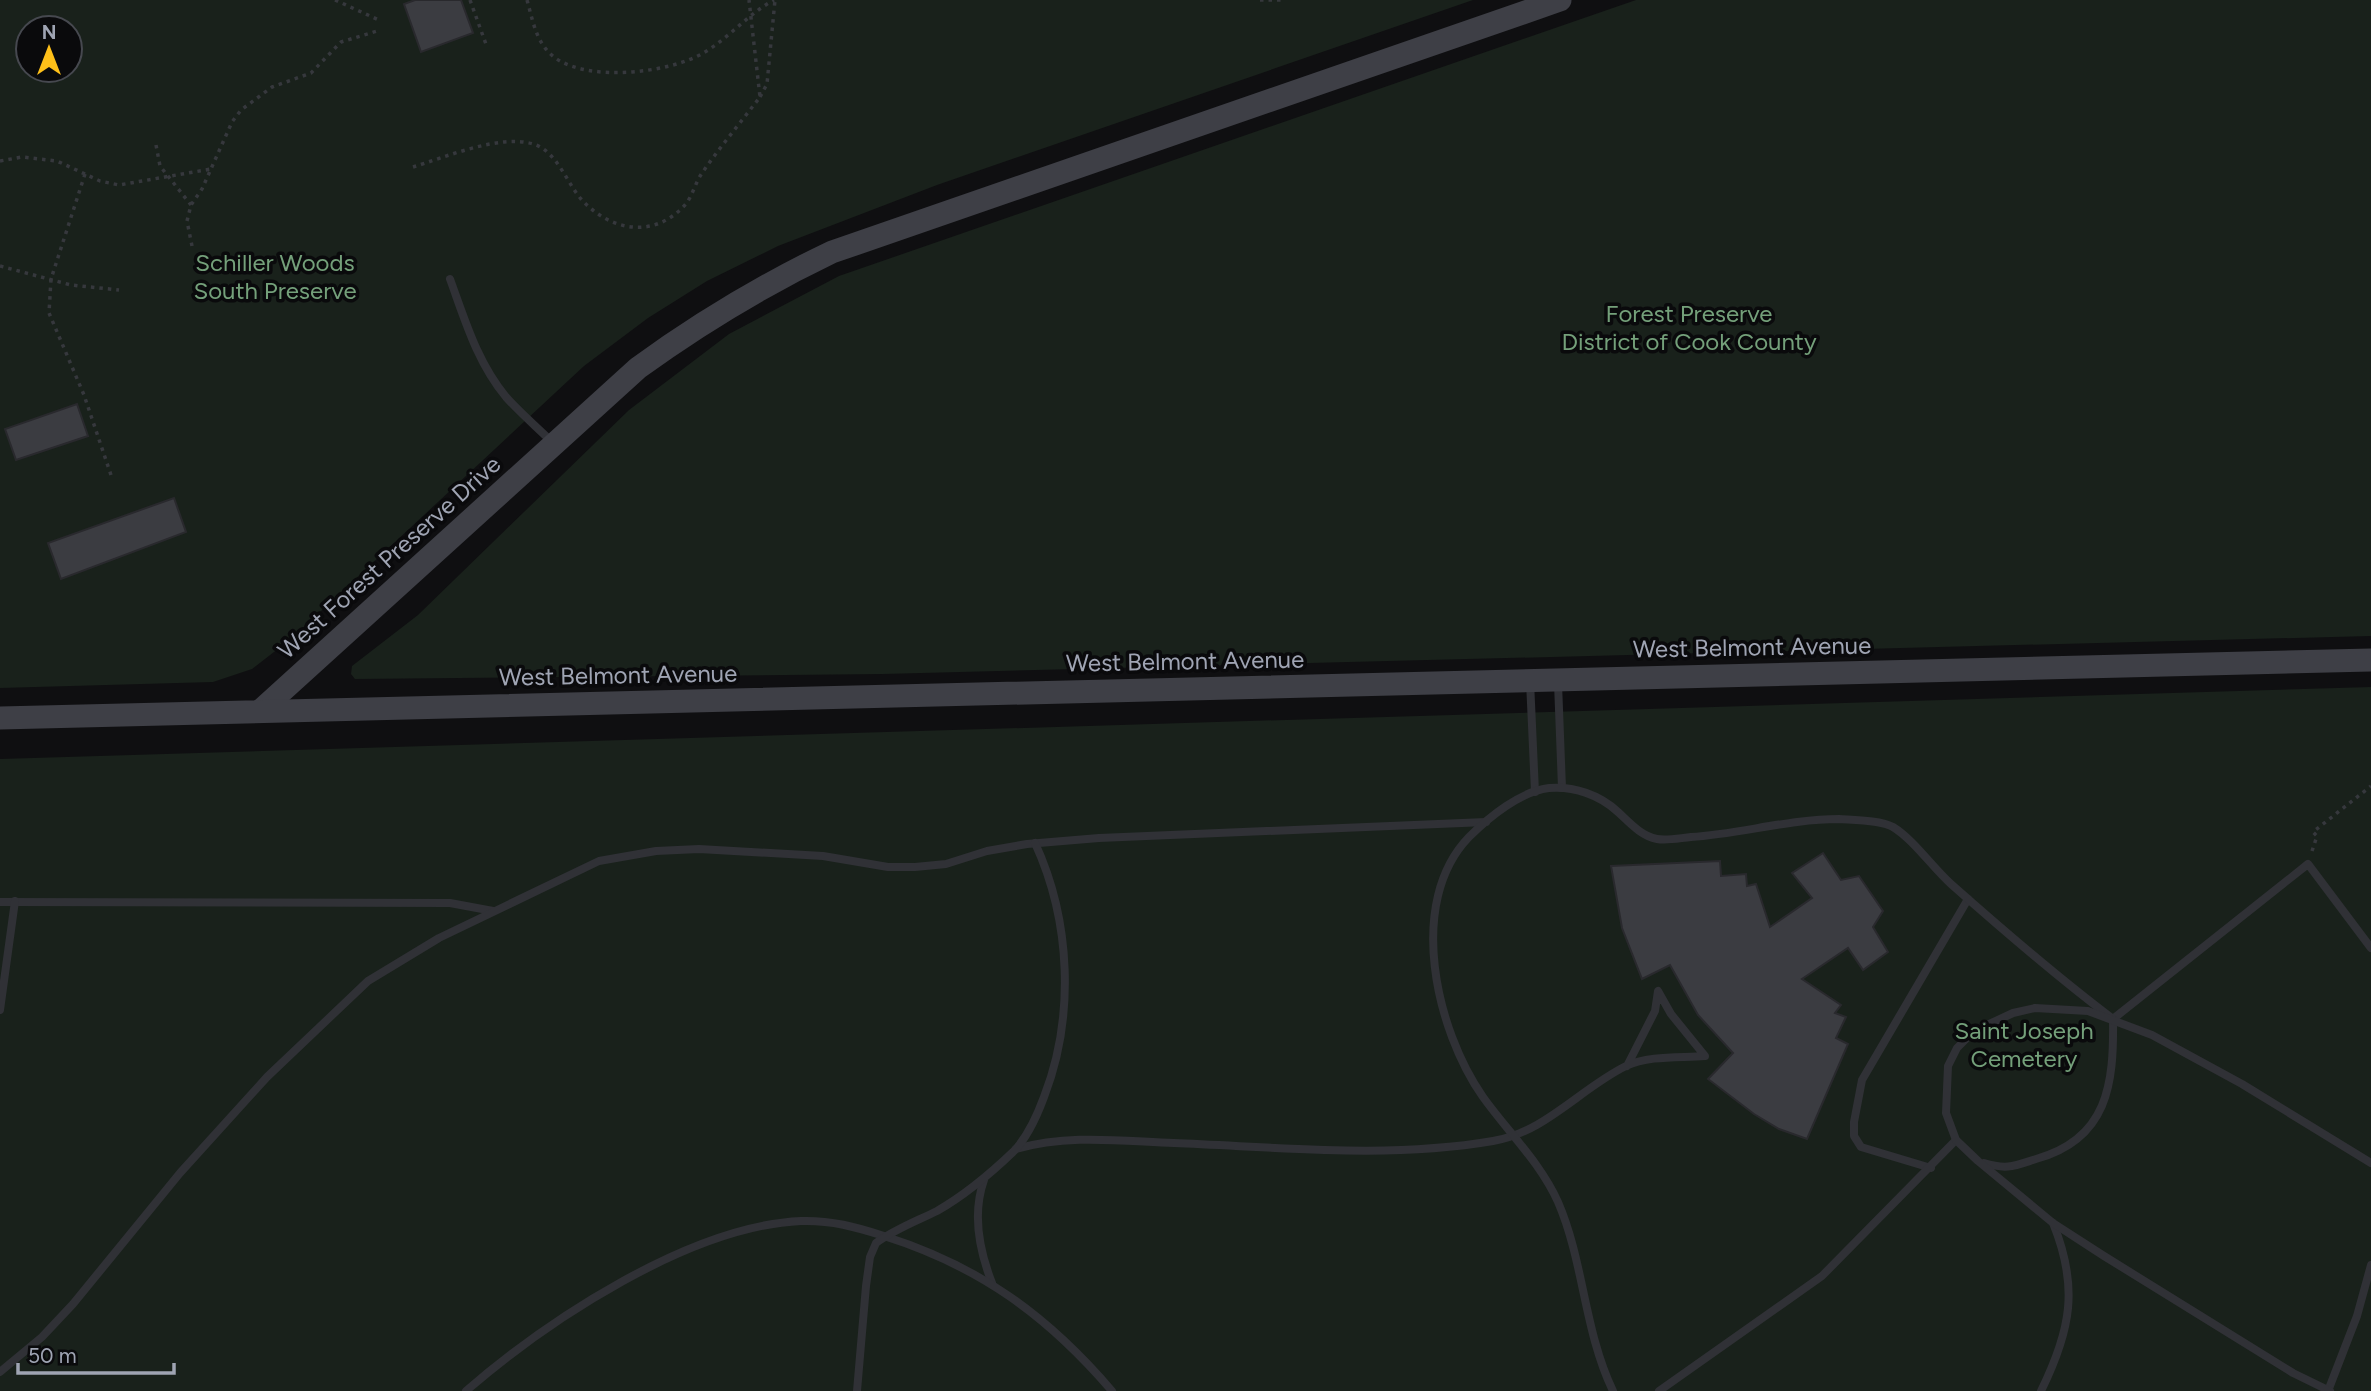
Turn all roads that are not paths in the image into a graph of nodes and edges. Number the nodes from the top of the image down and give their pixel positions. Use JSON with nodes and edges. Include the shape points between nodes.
{"nodes":[{"id":1,"x":1560,"y":0,"type":"edge"},
{"id":2,"x":450,"y":279,"type":"dead end"},
{"id":3,"x":553,"y":443,"type":"junction"},
{"id":4,"x":2371,"y":660,"type":"edge"},
{"id":5,"x":1530,"y":678,"type":"junction"},
{"id":6,"x":1558,"y":678,"type":"junction"},
{"id":7,"x":260,"y":711,"type":"junction"},
{"id":8,"x":0,"y":718,"type":"edge"},
{"id":9,"x":1562,"y":788,"type":"junction"},
{"id":10,"x":1535,"y":792,"type":"junction"},
{"id":11,"x":1486,"y":822,"type":"junction"},
{"id":12,"x":1035,"y":843,"type":"junction"},
{"id":13,"x":1968,"y":900,"type":"junction"},
{"id":14,"x":15,"y":901,"type":"junction"},
{"id":15,"x":0,"y":902,"type":"edge"},
{"id":16,"x":493,"y":911,"type":"junction"},
{"id":17,"x":2371,"y":948,"type":"edge"},
{"id":18,"x":0,"y":1010,"type":"edge"},
{"id":19,"x":2113,"y":1019,"type":"junction"},
{"id":20,"x":1627,"y":1066,"type":"junction"},
{"id":21,"x":1513,"y":1135,"type":"junction"},
{"id":22,"x":1956,"y":1140,"type":"junction"},
{"id":23,"x":1016,"y":1149,"type":"junction"},
{"id":24,"x":1978,"y":1161,"type":"junction"},
{"id":25,"x":2371,"y":1163,"type":"edge"},
{"id":26,"x":1931,"y":1168,"type":"junction"},
{"id":27,"x":985,"y":1177,"type":"junction"},
{"id":28,"x":2053,"y":1223,"type":"junction"},
{"id":29,"x":886,"y":1236,"type":"junction"},
{"id":30,"x":2371,"y":1265,"type":"edge"},
{"id":31,"x":992,"y":1284,"type":"junction"},
{"id":32,"x":0,"y":1372,"type":"edge"},
{"id":33,"x":466,"y":1391,"type":"edge"},
{"id":34,"x":856,"y":1391,"type":"edge"},
{"id":35,"x":1112,"y":1391,"type":"edge"},
{"id":36,"x":1613,"y":1391,"type":"edge"},
{"id":37,"x":1659,"y":1391,"type":"edge"},
{"id":38,"x":2041,"y":1391,"type":"edge"},
{"id":39,"x":2329,"y":1391,"type":"edge"}],
"edges":[{"from":1,"to":3,"type":"main road","name":"West Forest Preserve Drive","via":[[832,252],[689,331],[638,368]]},
{"from":2,"to":3,"type":"lane","via":[[489,372]]},
{"from":3,"to":7,"type":"main road","name":"West Forest Preserve Drive"},
{"from":4,"to":6,"type":"main road","name":"West Belmont Avenue"},
{"from":5,"to":6,"type":"main road","name":"West Belmont Avenue"},
{"from":5,"to":7,"type":"main road","name":"West Belmont Avenue"},
{"from":5,"to":10,"type":"lane"},
{"from":6,"to":9,"type":"lane"},
{"from":7,"to":8,"type":"main road","name":"West Belmont Avenue"},
{"from":9,"to":10,"type":"lane"},
{"from":9,"to":13,"type":"lane","via":[[1596,797],[1656,839],[1839,819],[1891,825]]},
{"from":10,"to":11,"type":"lane"},
{"from":11,"to":12,"type":"lane"},
{"from":11,"to":21,"type":"lane","via":[[1451,858],[1444,876],[1433,937],[1435,967],[1450,1032],[1464,1065]]},
{"from":12,"to":16,"type":"lane","via":[[915,867],[699,849],[645,853],[599,861]]},
{"from":12,"to":23,"type":"lane","via":[[1053,885],[1065,983],[1050,1082]]},
{"from":13,"to":19,"type":"lane"},
{"from":13,"to":26,"type":"lane","via":[[1862,1080],[1854,1122],[1854,1136],[1861,1147]]},
{"from":14,"to":15,"type":"lane"},
{"from":14,"to":16,"type":"lane","via":[[450,903]]},
{"from":14,"to":18,"type":"lane"},
{"from":16,"to":32,"type":"lane","via":[[401,960],[337,1009],[188,1164],[73,1304]]},
{"from":17,"to":19,"type":"lane","via":[[2308,864]]},
{"from":19,"to":22,"type":"lane","via":[[2088,1011],[2035,1008],[1974,1031],[1957,1048],[1948,1066],[1946,1113]]},
{"from":19,"to":24,"type":"lane","via":[[2113,1062],[2104,1104],[2083,1136],[2049,1156],[2004,1169]]},
{"from":19,"to":25,"type":"lane","via":[[2242,1084]]},
{"from":20,"to":20,"type":"lane","via":[[1705,1056],[1658,991],[1655,1011]]},
{"from":20,"to":21,"type":"lane"},
{"from":21,"to":23,"type":"lane","via":[[1461,1146],[1408,1149],[1088,1138]]},
{"from":21,"to":36,"type":"lane","via":[[1557,1200]]},
{"from":22,"to":24,"type":"lane"},
{"from":22,"to":26,"type":"lane"},
{"from":23,"to":27,"type":"lane"},
{"from":24,"to":28,"type":"lane"},
{"from":26,"to":37,"type":"lane","via":[[1822,1276]]},
{"from":27,"to":29,"type":"lane","via":[[947,1205]]},
{"from":27,"to":31,"type":"lane","via":[[978,1203],[979,1239]]},
{"from":28,"to":38,"type":"lane","via":[[2065,1254],[2070,1301],[2057,1359]]},
{"from":28,"to":39,"type":"lane","via":[[2170,1299]]},
{"from":29,"to":31,"type":"lane","via":[[946,1259]]},
{"from":29,"to":33,"type":"lane","via":[[848,1224],[799,1221],[737,1232],[700,1245],[578,1308]]},
{"from":29,"to":34,"type":"lane","via":[[876,1243],[870,1257]]},
{"from":30,"to":39,"type":"lane"},
{"from":31,"to":35,"type":"lane","via":[[1064,1337]]}]}
